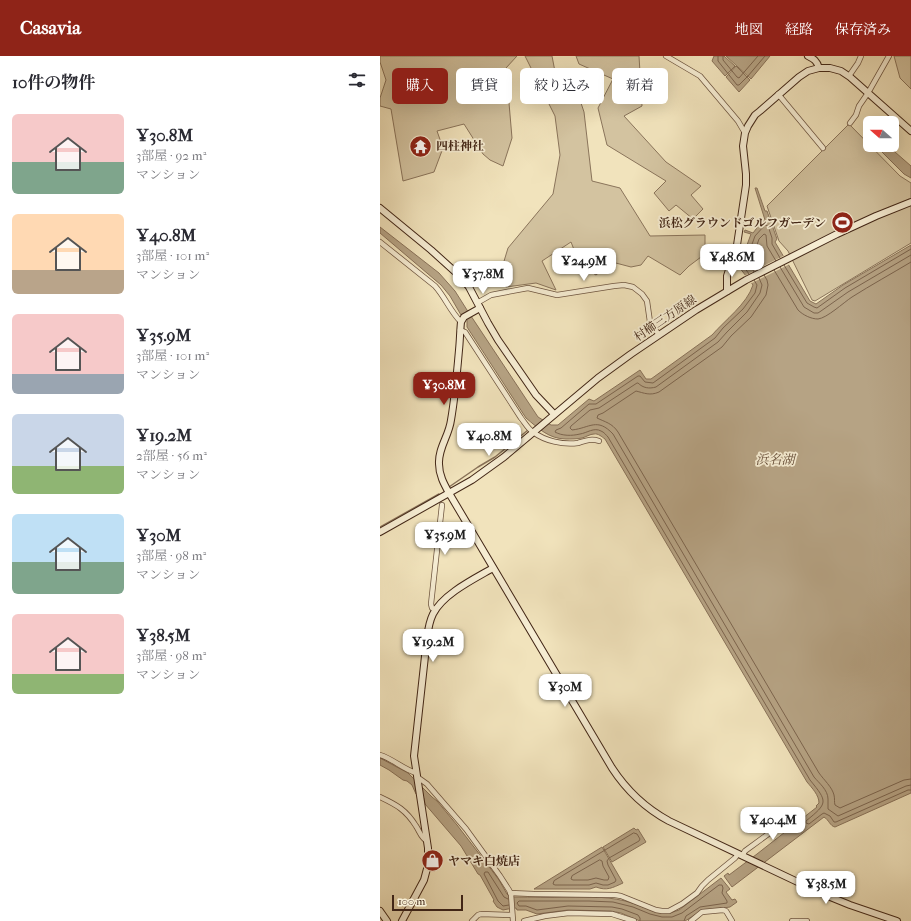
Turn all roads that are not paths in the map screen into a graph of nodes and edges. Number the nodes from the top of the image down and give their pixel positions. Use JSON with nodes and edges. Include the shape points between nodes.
{"nodes":[{"id":1,"x":666,"y":56,"type":"edge"},
{"id":2,"x":808,"y":56,"type":"edge"},
{"id":3,"x":861,"y":56,"type":"edge"},
{"id":4,"x":889,"y":56,"type":"edge"},
{"id":5,"x":819,"y":68,"type":"junction"},
{"id":6,"x":849,"y":76,"type":"junction"},
{"id":7,"x":868,"y":93,"type":"junction"},
{"id":8,"x":778,"y":94,"type":"junction"},
{"id":9,"x":850,"y":123,"type":"dead end"},
{"id":10,"x":911,"y":131,"type":"edge"},
{"id":11,"x":745,"y":133,"type":"junction"},
{"id":12,"x":823,"y":148,"type":"dead end"},
{"id":13,"x":911,"y":202,"type":"edge"},
{"id":14,"x":380,"y":208,"type":"edge"},
{"id":15,"x":380,"y":242,"type":"edge"},
{"id":16,"x":727,"y":291,"type":"junction"},
{"id":17,"x":478,"y":307,"type":"junction"},
{"id":18,"x":462,"y":320,"type":"junction"},
{"id":19,"x":460,"y":330,"type":"junction"},
{"id":20,"x":659,"y":335,"type":"junction"},
{"id":21,"x":554,"y":414,"type":"junction"},
{"id":22,"x":534,"y":431,"type":"junction"},
{"id":23,"x":599,"y":441,"type":"dead end"},
{"id":24,"x":449,"y":493,"type":"junction"},
{"id":25,"x":442,"y":505,"type":"dead end"},
{"id":26,"x":380,"y":532,"type":"edge"},
{"id":27,"x":493,"y":568,"type":"junction"},
{"id":28,"x":436,"y":610,"type":"junction"},
{"id":29,"x":380,"y":755,"type":"edge"},
{"id":30,"x":417,"y":777,"type":"junction"},
{"id":31,"x":380,"y":797,"type":"edge"},
{"id":32,"x":794,"y":820,"type":"dead end"},
{"id":33,"x":427,"y":841,"type":"junction"},
{"id":34,"x":742,"y":856,"type":"junction"},
{"id":35,"x":511,"y":893,"type":"junction"},
{"id":36,"x":380,"y":911,"type":"edge"},
{"id":37,"x":512,"y":914,"type":"junction"},
{"id":38,"x":878,"y":918,"type":"edge"},
{"id":39,"x":387,"y":921,"type":"edge"},
{"id":40,"x":402,"y":921,"type":"edge"},
{"id":41,"x":472,"y":921,"type":"edge"},
{"id":42,"x":513,"y":921,"type":"edge"},
{"id":43,"x":524,"y":921,"type":"edge"},
{"id":44,"x":634,"y":921,"type":"edge"},
{"id":45,"x":691,"y":921,"type":"edge"},
{"id":46,"x":732,"y":921,"type":"edge"},
{"id":47,"x":792,"y":921,"type":"edge"},
{"id":48,"x":807,"y":921,"type":"edge"},
{"id":49,"x":897,"y":921,"type":"edge"}],
"edges":[{"from":1,"to":11,"type":"street","via":[[700,76]]},
{"from":2,"to":5,"type":"street","via":[[818,63]]},
{"from":3,"to":6,"type":"street"},
{"from":4,"to":7,"type":"street"},
{"from":5,"to":6,"type":"street","via":[[836,69]]},
{"from":5,"to":8,"type":"street","via":[[803,73]]},
{"from":6,"to":7,"type":"street"},
{"from":7,"to":9,"type":"street"},
{"from":7,"to":10,"type":"street"},
{"from":8,"to":11,"type":"street","via":[[755,115]]},
{"from":8,"to":12,"type":"street"},
{"from":11,"to":16,"type":"street","via":[[743,146],[746,184],[737,245],[727,276]]},
{"from":13,"to":16,"type":"street","name":"村櫛三方原線","via":[[856,225]]},
{"from":14,"to":17,"type":"street","via":[[457,272],[467,284]]},
{"from":15,"to":18,"type":"street","via":[[435,286],[457,318]]},
{"from":16,"to":20,"type":"street","name":"村櫛三方原線"},
{"from":17,"to":18,"type":"street"},
{"from":17,"to":20,"type":"street","via":[[491,295],[528,288],[557,295],[624,285],[633,287],[647,300],[650,322]]},
{"from":17,"to":21,"type":"street","via":[[533,391]]},
{"from":18,"to":19,"type":"street"},
{"from":19,"to":22,"type":"street","via":[[466,332],[521,418],[528,428]]},
{"from":19,"to":24,"type":"street","via":[[452,419],[439,460],[441,476]]},
{"from":20,"to":21,"type":"street","name":"村櫛三方原線","via":[[598,378]]},
{"from":21,"to":22,"type":"street","name":"村櫛三方原線"},
{"from":22,"to":23,"type":"street","via":[[546,439],[560,442]]},
{"from":22,"to":24,"type":"street","name":"村櫛三方原線","via":[[494,465]]},
{"from":24,"to":26,"type":"street","name":"村櫛三方原線"},
{"from":24,"to":27,"type":"street"},
{"from":25,"to":28,"type":"street","via":[[431,604]]},
{"from":27,"to":28,"type":"street","via":[[447,596]]},
{"from":27,"to":34,"type":"street","via":[[625,786],[663,818]]},
{"from":28,"to":30,"type":"street","via":[[430,621],[427,638],[414,751]]},
{"from":29,"to":30,"type":"street"},
{"from":30,"to":33,"type":"street"},
{"from":30,"to":35,"type":"street","via":[[427,784],[466,829]]},
{"from":31,"to":33,"type":"street","via":[[406,813]]},
{"from":32,"to":34,"type":"street","via":[[772,832],[745,851]]},
{"from":33,"to":40,"type":"street","via":[[429,859],[426,876]]},
{"from":34,"to":35,"type":"street","via":[[735,858],[680,906],[669,911],[659,911],[615,895]]},
{"from":34,"to":38,"type":"street"},
{"from":35,"to":37,"type":"street"},
{"from":36,"to":39,"type":"street"},
{"from":37,"to":41,"type":"street","via":[[481,914]]},
{"from":37,"to":42,"type":"street"},
{"from":38,"to":49,"type":"street"},
{"from":43,"to":44,"type":"street","via":[[569,913],[608,913]]},
{"from":45,"to":46,"type":"street","via":[[702,912],[723,910]]},
{"from":47,"to":48,"type":"street"}]}
